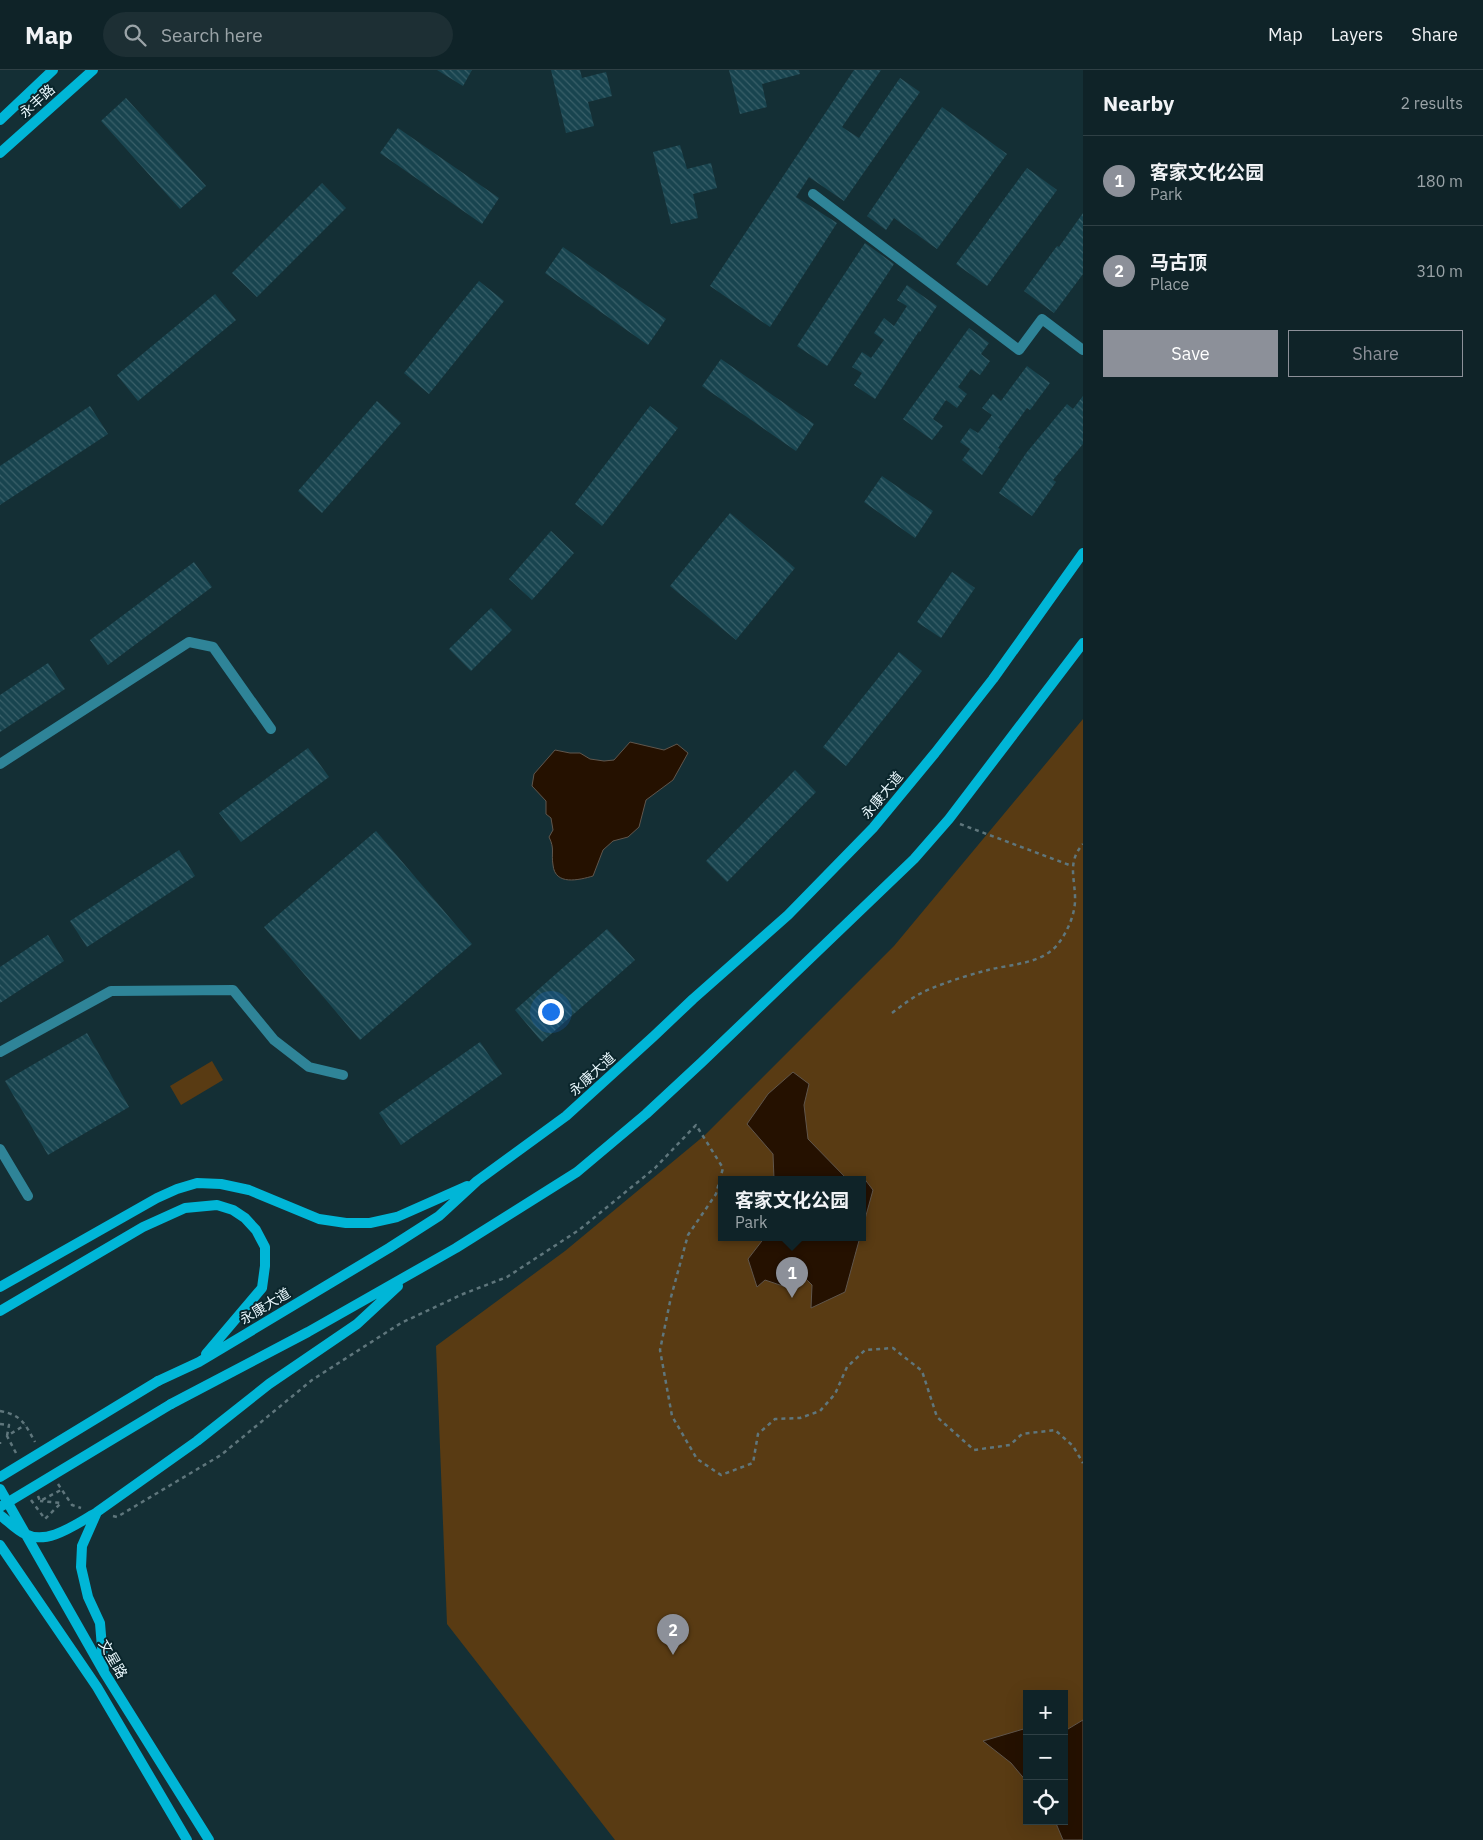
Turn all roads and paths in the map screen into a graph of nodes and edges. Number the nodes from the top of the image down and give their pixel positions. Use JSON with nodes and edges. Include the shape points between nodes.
{"nodes":[{"id":1,"x":52,"y":70,"type":"edge"},
{"id":2,"x":93,"y":70,"type":"edge"},
{"id":3,"x":0,"y":120,"type":"edge"},
{"id":4,"x":0,"y":153,"type":"edge"},
{"id":5,"x":813,"y":194,"type":"dead end"},
{"id":6,"x":1083,"y":350,"type":"edge"},
{"id":7,"x":1083,"y":553,"type":"edge"},
{"id":8,"x":1083,"y":643,"type":"edge"},
{"id":9,"x":271,"y":730,"type":"dead end"},
{"id":10,"x":0,"y":764,"type":"edge"},
{"id":11,"x":949,"y":820,"type":"junction"},
{"id":12,"x":1083,"y":844,"type":"edge"},
{"id":13,"x":1072,"y":866,"type":"junction"},
{"id":14,"x":892,"y":1014,"type":"dead end"},
{"id":15,"x":0,"y":1052,"type":"edge"},
{"id":16,"x":343,"y":1075,"type":"dead end"},
{"id":17,"x":0,"y":1149,"type":"edge"},
{"id":18,"x":721,"y":1176,"type":"edge"},
{"id":19,"x":477,"y":1181,"type":"junction"},
{"id":20,"x":718,"y":1187,"type":"edge"},
{"id":21,"x":28,"y":1196,"type":"dead end"},
{"id":22,"x":412,"y":1273,"type":"junction"},
{"id":23,"x":0,"y":1287,"type":"edge"},
{"id":24,"x":0,"y":1311,"type":"edge"},
{"id":25,"x":199,"y":1362,"type":"junction"},
{"id":26,"x":0,"y":1411,"type":"edge"},
{"id":27,"x":0,"y":1424,"type":"edge"},
{"id":28,"x":7,"y":1436,"type":"dead end"},
{"id":29,"x":39,"y":1449,"type":"dead end"},
{"id":30,"x":1083,"y":1463,"type":"edge"},
{"id":31,"x":0,"y":1477,"type":"edge"},
{"id":32,"x":57,"y":1482,"type":"dead end"},
{"id":33,"x":0,"y":1489,"type":"edge"},
{"id":34,"x":40,"y":1501,"type":"dead end"},
{"id":35,"x":24,"y":1505,"type":"dead end"},
{"id":36,"x":0,"y":1507,"type":"edge"},
{"id":37,"x":97,"y":1512,"type":"junction"},
{"id":38,"x":0,"y":1515,"type":"edge"},
{"id":39,"x":26,"y":1535,"type":"junction"},
{"id":40,"x":0,"y":1544,"type":"edge"},
{"id":41,"x":104,"y":1672,"type":"junction"},
{"id":42,"x":186,"y":1840,"type":"edge"},
{"id":43,"x":209,"y":1840,"type":"edge"}],
"edges":[{"from":1,"to":3,"type":"street","name":"永丰路"},
{"from":2,"to":4,"type":"street","name":"永丰路"},
{"from":5,"to":6,"type":"street","via":[[1019,350],[1042,319]]},
{"from":7,"to":19,"type":"street","name":"永康大道","via":[[992,679],[873,828],[788,915],[566,1116]]},
{"from":8,"to":11,"type":"street"},
{"from":9,"to":10,"type":"street","via":[[213,647],[189,642]]},
{"from":11,"to":13,"type":"path"},
{"from":11,"to":22,"type":"street","via":[[914,858],[702,1062],[578,1172]]},
{"from":12,"to":13,"type":"path","via":[[1076,852]]},
{"from":13,"to":14,"type":"path","via":[[1075,903],[1071,922],[1058,944],[1045,955],[931,988],[911,998]]},
{"from":15,"to":16,"type":"street","via":[[111,991],[233,990],[274,1040],[309,1067]]},
{"from":17,"to":21,"type":"street"},
{"from":18,"to":37,"type":"path","via":[[723,1168],[696,1125],[655,1168],[586,1223],[507,1277],[401,1323],[312,1380],[220,1455],[117,1517]]},
{"from":19,"to":23,"type":"street","via":[[397,1217],[370,1223],[319,1219],[249,1190],[197,1183],[156,1198]]},
{"from":19,"to":25,"type":"street","name":"永康大道","via":[[423,1227]]},
{"from":20,"to":30,"type":"path","via":[[688,1235],[660,1350],[672,1416],[697,1459],[720,1475],[753,1463],[758,1434],[775,1419],[800,1418],[820,1411],[835,1394],[847,1367],[865,1350],[893,1348],[922,1371],[937,1417],[974,1450],[1010,1445],[1022,1434],[1055,1430],[1073,1446]]},
{"from":22,"to":36,"type":"street","bridge":true,"via":[[171,1404]]},
{"from":22,"to":37,"type":"street","via":[[357,1324],[269,1384],[197,1441]]},
{"from":24,"to":25,"type":"street","via":[[143,1227],[185,1208],[217,1205],[233,1210],[256,1230],[265,1247],[265,1266],[262,1288]]},
{"from":25,"to":31,"type":"street","name":"永康大道","bridge":true,"via":[[158,1382]]},
{"from":26,"to":29,"type":"path","via":[[12,1413],[25,1425]]},
{"from":27,"to":28,"type":"path","via":[[9,1425]]},
{"from":32,"to":37,"type":"path","via":[[72,1505]]},
{"from":33,"to":39,"type":"street","name":"文星路"},
{"from":34,"to":35,"type":"path","bridge":true,"via":[[61,1503],[45,1519],[32,1500]]},
{"from":37,"to":39,"type":"street","via":[[55,1535]]},
{"from":37,"to":41,"type":"street","via":[[82,1546],[80,1567],[88,1597],[100,1623]]},
{"from":38,"to":39,"type":"street"},
{"from":39,"to":41,"type":"street","name":"文星路"},
{"from":40,"to":42,"type":"street","name":"文星路","via":[[97,1688]]},
{"from":41,"to":43,"type":"street","name":"文星路"}]}
